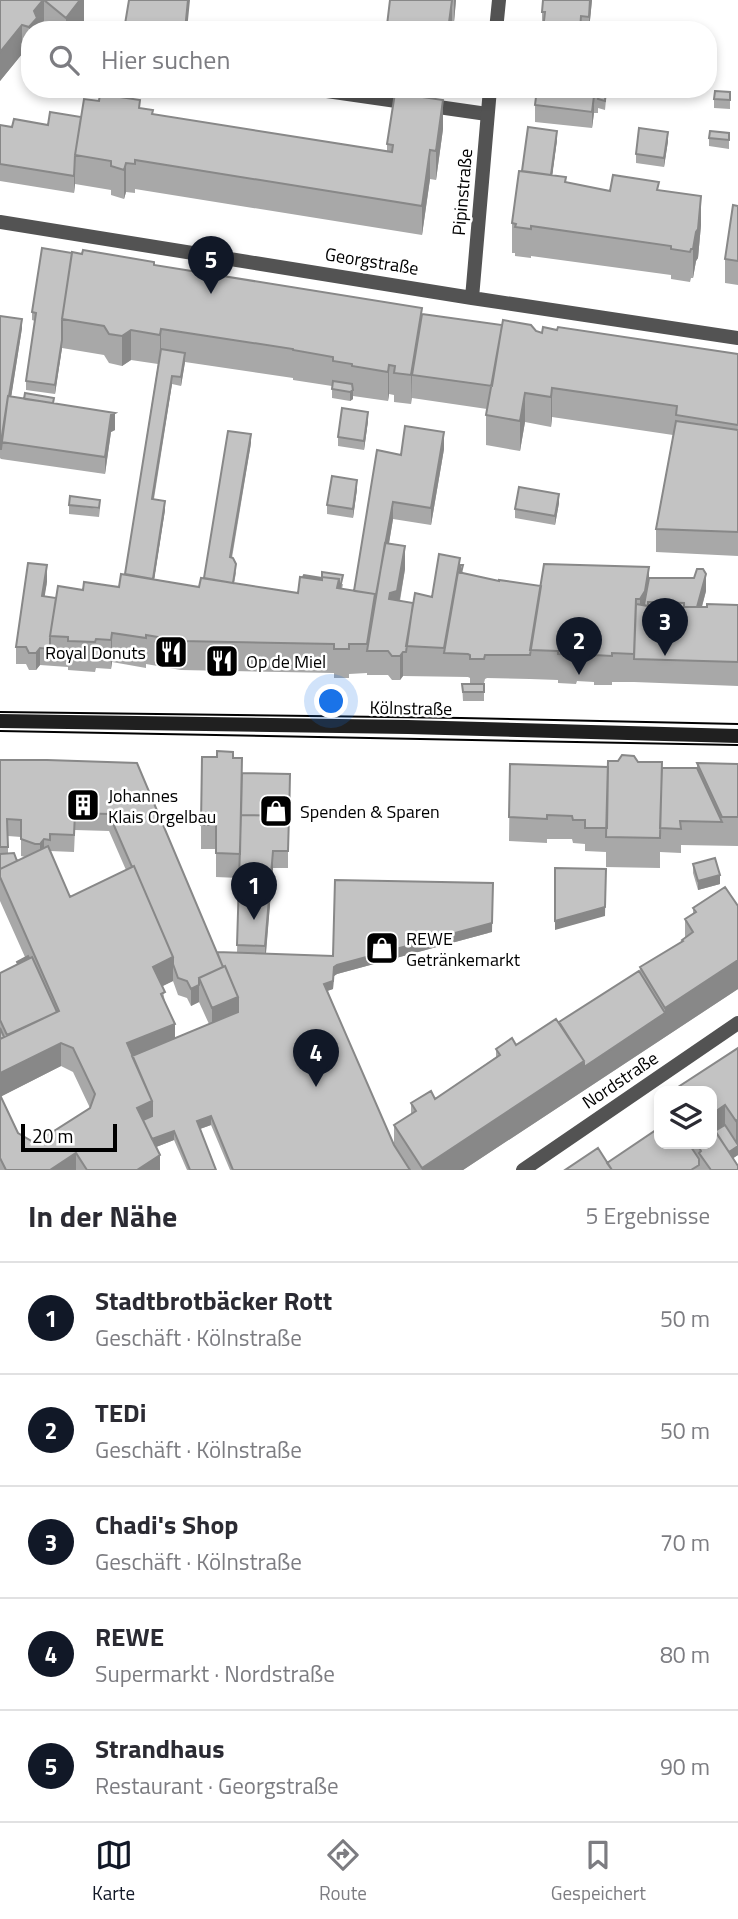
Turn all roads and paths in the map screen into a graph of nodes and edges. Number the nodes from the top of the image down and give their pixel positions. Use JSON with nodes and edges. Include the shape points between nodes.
{"nodes":[{"id":1,"x":499,"y":0,"type":"edge"},
{"id":2,"x":497,"y":21,"type":"edge"},
{"id":3,"x":376,"y":98,"type":"edge"},
{"id":4,"x":489,"y":98,"type":"edge"},
{"id":5,"x":488,"y":114,"type":"junction"},
{"id":6,"x":0,"y":222,"type":"edge"},
{"id":7,"x":472,"y":298,"type":"junction"},
{"id":8,"x":738,"y":338,"type":"edge"},
{"id":9,"x":0,"y":721,"type":"edge"},
{"id":10,"x":738,"y":736,"type":"edge"},
{"id":11,"x":738,"y":1023,"type":"edge"},
{"id":12,"x":523,"y":1170,"type":"edge"}],
"edges":[{"from":1,"to":2,"type":"street"},
{"from":3,"to":5,"type":"street"},
{"from":4,"to":5,"type":"street","name":"Pipinstraße"},
{"from":5,"to":7,"type":"street","name":"Pipinstraße"},
{"from":6,"to":7,"type":"street","name":"Georgstraße"},
{"from":7,"to":8,"type":"street","name":"Georgstraße"},
{"from":9,"to":10,"type":"street","name":"Kölnstraße"},
{"from":11,"to":12,"type":"street","name":"Nordstraße"}]}
